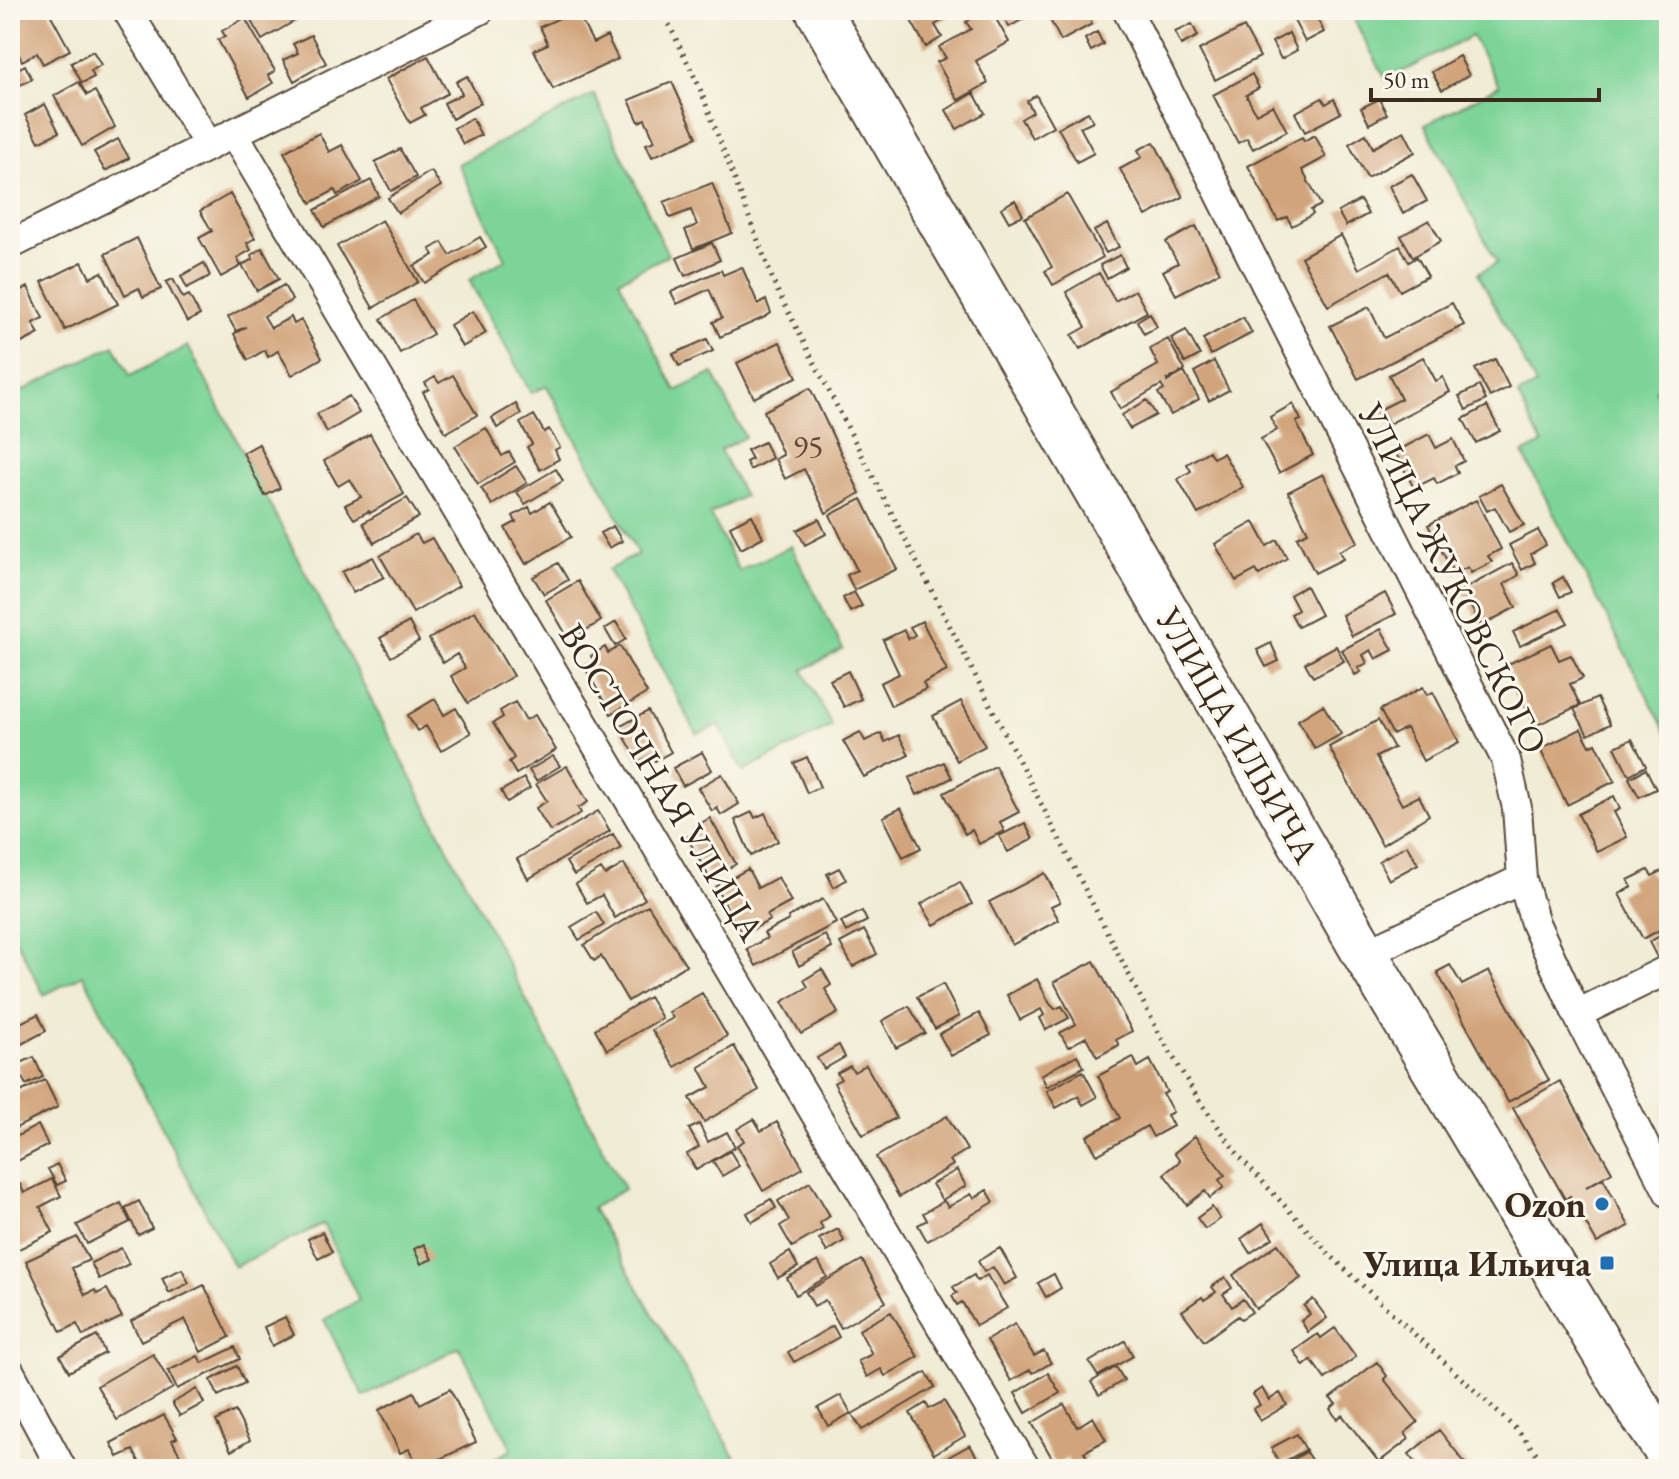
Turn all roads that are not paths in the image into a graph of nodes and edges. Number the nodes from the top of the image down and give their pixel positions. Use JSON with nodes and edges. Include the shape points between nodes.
{"nodes":[{"id":1,"x":127,"y":10,"type":"edge"},
{"id":2,"x":480,"y":10,"type":"edge"},
{"id":3,"x":818,"y":10,"type":"edge"},
{"id":4,"x":1127,"y":10,"type":"edge"},
{"id":5,"x":222,"y":140,"type":"junction"},
{"id":6,"x":10,"y":245,"type":"edge"},
{"id":7,"x":1522,"y":879,"type":"junction"},
{"id":8,"x":1365,"y":954,"type":"junction"},
{"id":9,"x":1669,"y":969,"type":"edge"},
{"id":10,"x":1577,"y":1014,"type":"junction"},
{"id":11,"x":1669,"y":1193,"type":"edge"},
{"id":12,"x":10,"y":1372,"type":"edge"},
{"id":13,"x":1669,"y":1454,"type":"edge"},
{"id":14,"x":62,"y":1469,"type":"edge"},
{"id":15,"x":1026,"y":1469,"type":"edge"}],
"edges":[{"from":1,"to":5,"type":"street","name":"ВОСТОЧНАЯ УЛИЦА"},
{"from":2,"to":5,"type":"street"},
{"from":3,"to":8,"type":"main road","name":"УЛИЦА ИЛЬИЧА"},
{"from":4,"to":7,"type":"street","name":"УЛИЦА ЖУКОВСКОГО","via":[[1506,760],[1517,808]]},
{"from":5,"to":6,"type":"street"},
{"from":5,"to":15,"type":"street","name":"ВОСТОЧНАЯ УЛИЦА"},
{"from":7,"to":8,"type":"street"},
{"from":7,"to":10,"type":"street","name":"УЛИЦА ЖУКОВСКОГО","via":[[1535,923]]},
{"from":8,"to":13,"type":"main road","name":"УЛИЦА ИЛЬИЧА"},
{"from":9,"to":10,"type":"street"},
{"from":10,"to":11,"type":"street","name":"УЛИЦА ЖУКОВСКОГО"},
{"from":12,"to":14,"type":"street"}]}
